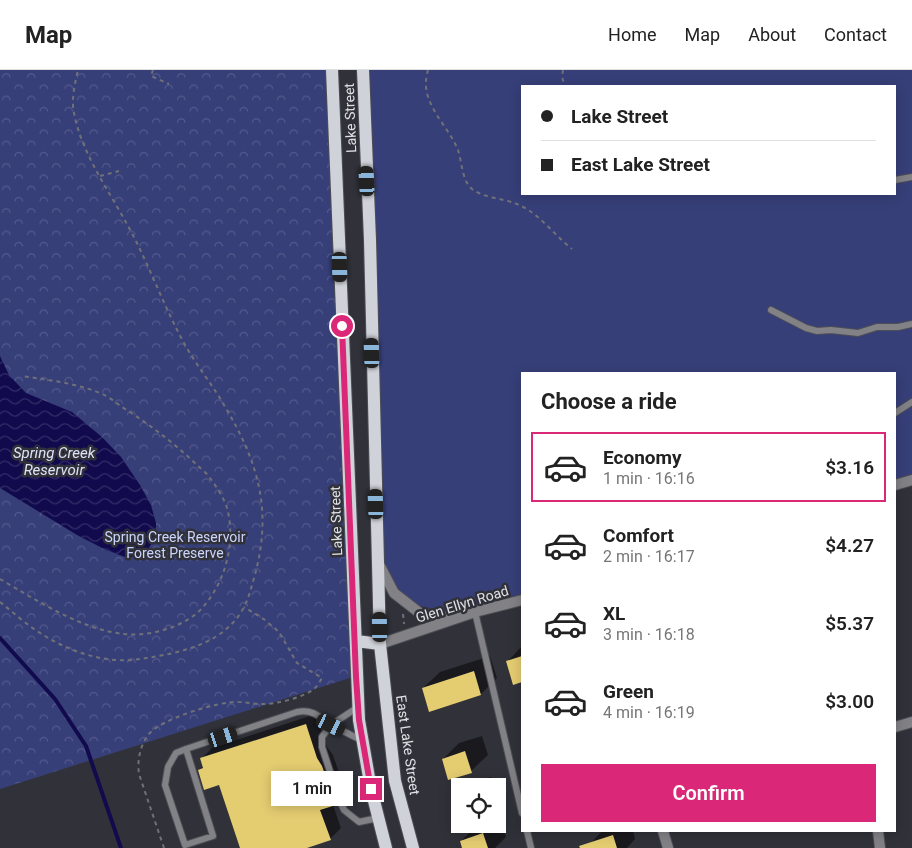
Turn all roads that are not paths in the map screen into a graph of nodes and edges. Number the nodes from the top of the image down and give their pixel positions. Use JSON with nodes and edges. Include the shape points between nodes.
{"nodes":[{"id":1,"x":332,"y":70,"type":"edge"},
{"id":2,"x":363,"y":70,"type":"edge"},
{"id":3,"x":912,"y":177,"type":"edge"},
{"id":4,"x":896,"y":180,"type":"edge"},
{"id":5,"x":772,"y":310,"type":"dead end"},
{"id":6,"x":912,"y":324,"type":"edge"},
{"id":7,"x":912,"y":402,"type":"edge"},
{"id":8,"x":896,"y":411,"type":"edge"},
{"id":9,"x":912,"y":480,"type":"edge"},
{"id":10,"x":896,"y":485,"type":"edge"},
{"id":11,"x":378,"y":560,"type":"junction"},
{"id":12,"x":521,"y":600,"type":"edge"},
{"id":13,"x":475,"y":612,"type":"junction"},
{"id":14,"x":356,"y":641,"type":"junction"},
{"id":15,"x":380,"y":644,"type":"junction"},
{"id":16,"x":358,"y":707,"type":"junction"},
{"id":17,"x":912,"y":722,"type":"edge"},
{"id":18,"x":331,"y":725,"type":"junction"},
{"id":19,"x":896,"y":727,"type":"edge"},
{"id":20,"x":363,"y":741,"type":"junction"},
{"id":21,"x":186,"y":749,"type":"junction"},
{"id":22,"x":521,"y":809,"type":"edge"},
{"id":23,"x":378,"y":818,"type":"junction"},
{"id":24,"x":527,"y":832,"type":"edge"},
{"id":25,"x":663,"y":832,"type":"edge"},
{"id":26,"x":878,"y":832,"type":"edge"},
{"id":27,"x":386,"y":848,"type":"edge"},
{"id":28,"x":413,"y":848,"type":"edge"},
{"id":29,"x":531,"y":848,"type":"edge"},
{"id":30,"x":668,"y":848,"type":"edge"},
{"id":31,"x":880,"y":848,"type":"edge"}],
"edges":[{"from":1,"to":14,"type":"main road","name":"Lake Street"},
{"from":2,"to":11,"type":"main road","name":"Lake Street"},
{"from":3,"to":4,"type":"lane"},
{"from":5,"to":6,"type":"lane","via":[[816,332],[858,332]]},
{"from":7,"to":8,"type":"lane"},
{"from":9,"to":10,"type":"street"},
{"from":11,"to":13,"type":"street","via":[[394,593],[421,614],[444,616]]},
{"from":11,"to":15,"type":"main road","name":"Lake Street"},
{"from":12,"to":13,"type":"street","name":"Glen Ellyn Road"},
{"from":13,"to":15,"type":"street","name":"Glen Ellyn Road"},
{"from":13,"to":22,"type":"lane"},
{"from":14,"to":15,"type":"main road"},
{"from":14,"to":16,"type":"main road"},
{"from":15,"to":28,"type":"main road","name":"East Lake Street","via":[[395,781]]},
{"from":16,"to":18,"type":"lane"},
{"from":16,"to":20,"type":"main road"},
{"from":17,"to":19,"type":"street"},
{"from":18,"to":20,"type":"lane"},
{"from":18,"to":21,"type":"lane","via":[[307,710]]},
{"from":18,"to":23,"type":"lane","via":[[322,737],[322,747],[344,810],[359,822]]},
{"from":20,"to":23,"type":"main road"},
{"from":21,"to":21,"type":"lane","via":[[213,836],[185,845],[165,785],[168,767],[176,752]]},
{"from":23,"to":27,"type":"main road"},
{"from":24,"to":29,"type":"lane"},
{"from":25,"to":30,"type":"street"},
{"from":26,"to":31,"type":"street"}]}
